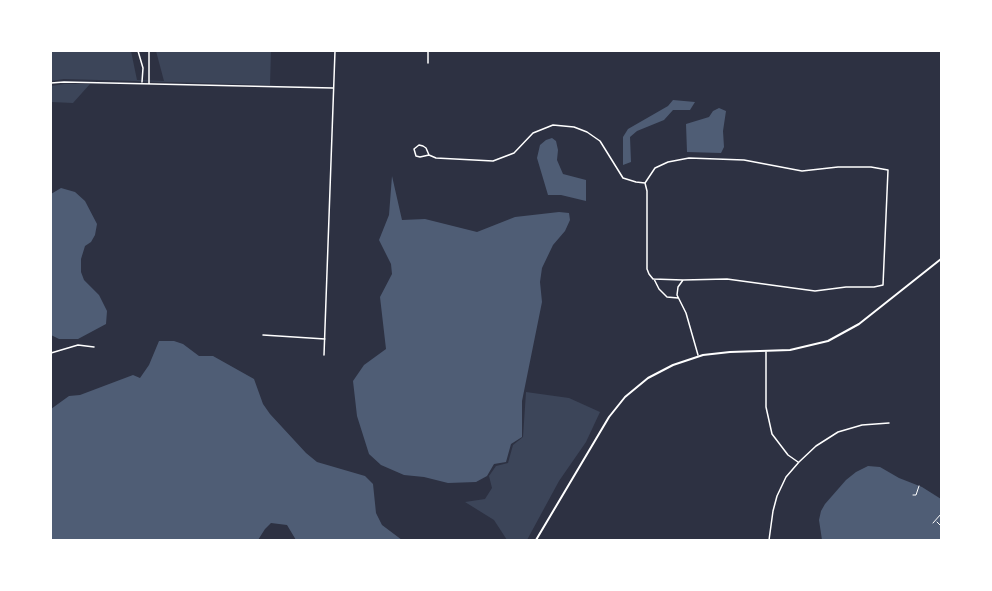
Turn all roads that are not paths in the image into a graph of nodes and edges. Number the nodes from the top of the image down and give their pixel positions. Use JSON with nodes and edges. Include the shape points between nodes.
{"nodes":[{"id":1,"x":138,"y":51,"type":"edge"},
{"id":2,"x":149,"y":51,"type":"edge"},
{"id":3,"x":335,"y":51,"type":"edge"},
{"id":4,"x":428,"y":51,"type":"edge"},
{"id":5,"x":428,"y":63,"type":"dead end"},
{"id":6,"x":51,"y":83,"type":"edge"},
{"id":7,"x":142,"y":84,"type":"junction"},
{"id":8,"x":149,"y":84,"type":"junction"},
{"id":9,"x":334,"y":88,"type":"junction"},
{"id":10,"x":429,"y":155,"type":"junction"},
{"id":11,"x":645,"y":183,"type":"junction"},
{"id":12,"x":941,"y":259,"type":"edge"},
{"id":13,"x":653,"y":279,"type":"junction"},
{"id":14,"x":683,"y":280,"type":"junction"},
{"id":15,"x":678,"y":298,"type":"junction"},
{"id":16,"x":263,"y":335,"type":"dead end"},
{"id":17,"x":325,"y":339,"type":"junction"},
{"id":18,"x":94,"y":347,"type":"dead end"},
{"id":19,"x":766,"y":351,"type":"junction"},
{"id":20,"x":51,"y":353,"type":"edge"},
{"id":21,"x":324,"y":355,"type":"dead end"},
{"id":22,"x":698,"y":356,"type":"junction"},
{"id":23,"x":889,"y":423,"type":"dead end"},
{"id":24,"x":799,"y":462,"type":"junction"},
{"id":25,"x":536,"y":540,"type":"edge"},
{"id":26,"x":769,"y":540,"type":"edge"}],
"edges":[{"from":1,"to":7,"type":"street"},
{"from":2,"to":8,"type":"street"},
{"from":3,"to":9,"type":"street"},
{"from":4,"to":5,"type":"street"},
{"from":6,"to":7,"type":"street"},
{"from":7,"to":8,"type":"street"},
{"from":8,"to":9,"type":"street"},
{"from":9,"to":17,"type":"street"},
{"from":10,"to":10,"type":"street","via":[[416,156],[414,149],[423,146]]},
{"from":10,"to":11,"type":"street","via":[[493,161],[514,153],[533,133],[552,125],[574,127],[600,141],[623,178]]},
{"from":11,"to":13,"type":"street","via":[[646,264]]},
{"from":11,"to":14,"type":"street","via":[[655,168],[689,158],[744,160],[802,171],[838,167],[888,170],[883,285],[815,291],[727,279]]},
{"from":12,"to":19,"type":"street","via":[[848,331],[808,347]]},
{"from":13,"to":14,"type":"street"},
{"from":13,"to":15,"type":"street","via":[[667,297]]},
{"from":14,"to":15,"type":"street","via":[[677,290]]},
{"from":15,"to":22,"type":"street"},
{"from":16,"to":17,"type":"street"},
{"from":17,"to":21,"type":"street"},
{"from":18,"to":20,"type":"street","via":[[78,345]]},
{"from":19,"to":22,"type":"street"},
{"from":19,"to":24,"type":"street","via":[[766,407],[772,434]]},
{"from":22,"to":25,"type":"street","via":[[656,373],[620,403]]},
{"from":23,"to":24,"type":"street","via":[[838,432]]},
{"from":24,"to":26,"type":"street","via":[[777,496]]}]}
